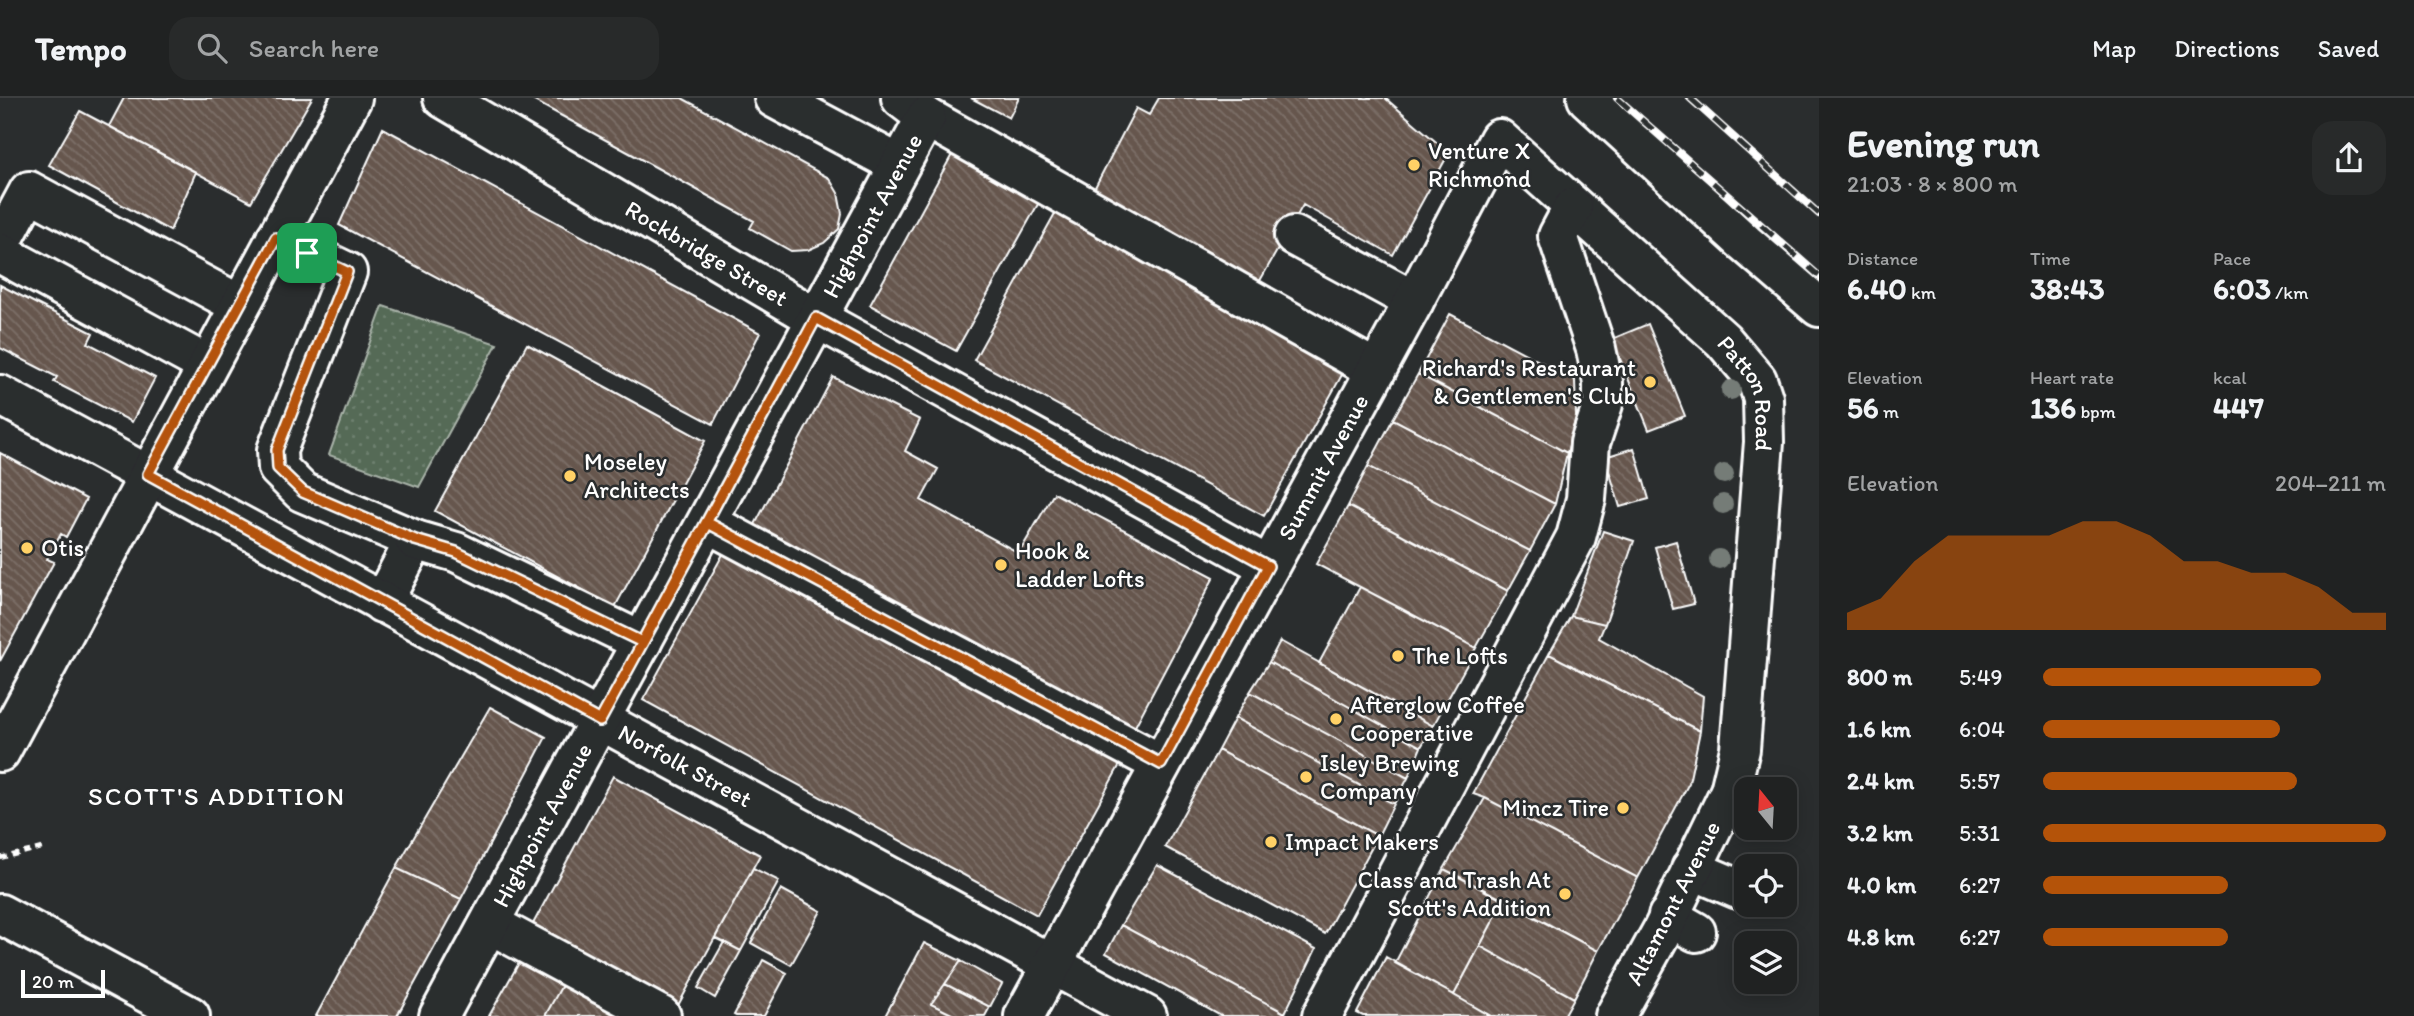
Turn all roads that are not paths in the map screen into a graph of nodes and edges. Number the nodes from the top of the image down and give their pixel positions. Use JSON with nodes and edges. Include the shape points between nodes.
{"nodes":[{"id":1,"x":352,"y":98,"type":"edge"},
{"id":2,"x":443,"y":98,"type":"edge"},
{"id":3,"x":774,"y":98,"type":"edge"},
{"id":4,"x":1587,"y":98,"type":"edge"},
{"id":5,"x":913,"y":107,"type":"edge"},
{"id":6,"x":1499,"y":139,"type":"joint"},
{"id":7,"x":898,"y":164,"type":"junction"},
{"id":8,"x":1573,"y":208,"type":"junction"},
{"id":9,"x":1294,"y":236,"type":"dead end"},
{"id":10,"x":276,"y":238,"type":"junction"},
{"id":11,"x":0,"y":245,"type":"edge"},
{"id":12,"x":0,"y":253,"type":"edge"},
{"id":13,"x":1414,"y":301,"type":"junction"},
{"id":14,"x":240,"y":305,"type":"junction"},
{"id":15,"x":1819,"y":307,"type":"edge"},
{"id":16,"x":816,"y":318,"type":"junction"},
{"id":17,"x":207,"y":365,"type":"junction"},
{"id":18,"x":1376,"y":370,"type":"junction"},
{"id":19,"x":0,"y":394,"type":"edge"},
{"id":20,"x":148,"y":474,"type":"junction"},
{"id":21,"x":708,"y":523,"type":"junction"},
{"id":22,"x":415,"y":540,"type":"junction"},
{"id":23,"x":1268,"y":566,"type":"junction"},
{"id":24,"x":382,"y":603,"type":"junction"},
{"id":25,"x":642,"y":642,"type":"junction"},
{"id":26,"x":600,"y":721,"type":"junction"},
{"id":27,"x":1740,"y":749,"type":"joint"},
{"id":28,"x":0,"y":752,"type":"edge"},
{"id":29,"x":1161,"y":764,"type":"junction"},
{"id":30,"x":1691,"y":869,"type":"junction"},
{"id":31,"x":1734,"y":887,"type":"edge"},
{"id":32,"x":0,"y":914,"type":"edge"},
{"id":33,"x":489,"y":924,"type":"junction"},
{"id":34,"x":1052,"y":964,"type":"junction"},
{"id":35,"x":127,"y":1001,"type":"edge"},
{"id":36,"x":190,"y":1016,"type":"edge"},
{"id":37,"x":439,"y":1016,"type":"edge"},
{"id":38,"x":661,"y":1016,"type":"edge"},
{"id":39,"x":1024,"y":1016,"type":"edge"},
{"id":40,"x":1147,"y":1016,"type":"edge"},
{"id":41,"x":1322,"y":1016,"type":"edge"},
{"id":42,"x":1615,"y":1016,"type":"edge"}],
"edges":[{"from":1,"to":10,"type":"street"},
{"from":2,"to":16,"type":"street","name":"Rockbridge Street"},
{"from":3,"to":7,"type":"street"},
{"from":4,"to":15,"type":"street"},
{"from":5,"to":7,"type":"street","name":"Highpoint Avenue"},
{"from":5,"to":18,"type":"street"},
{"from":6,"to":8,"type":"street","name":"Patton Road"},
{"from":6,"to":13,"type":"street","name":"Summit Avenue"},
{"from":7,"to":16,"type":"street","name":"Highpoint Avenue"},
{"from":8,"to":27,"type":"street","name":"Patton Road","via":[[1723,340],[1757,380],[1763,398],[1765,442]]},
{"from":8,"to":41,"type":"street","via":[[1558,236],[1603,382],[1603,404],[1591,443],[1586,499],[1576,537]]},
{"from":9,"to":13,"type":"street"},
{"from":10,"to":14,"type":"street"},
{"from":10,"to":22,"type":"street","via":[[347,272],[277,450],[278,468],[303,492]]},
{"from":11,"to":14,"type":"street","via":[[29,191]]},
{"from":12,"to":17,"type":"street"},
{"from":13,"to":18,"type":"street","name":"Summit Avenue"},
{"from":14,"to":17,"type":"street"},
{"from":16,"to":21,"type":"street","name":"Highpoint Avenue"},
{"from":16,"to":23,"type":"street","name":"Rockbridge Street"},
{"from":17,"to":20,"type":"street"},
{"from":18,"to":23,"type":"street","name":"Summit Avenue"},
{"from":19,"to":20,"type":"street","name":"Norfolk Street"},
{"from":20,"to":24,"type":"street","name":"Norfolk Street"},
{"from":20,"to":28,"type":"street"},
{"from":21,"to":25,"type":"street","name":"Highpoint Avenue"},
{"from":21,"to":29,"type":"street"},
{"from":22,"to":24,"type":"street"},
{"from":22,"to":25,"type":"street","via":[[456,552]]},
{"from":23,"to":29,"type":"street","name":"Summit Avenue"},
{"from":24,"to":26,"type":"street","name":"Norfolk Street"},
{"from":25,"to":26,"type":"street","name":"Highpoint Avenue"},
{"from":26,"to":33,"type":"street","name":"Highpoint Avenue"},
{"from":26,"to":34,"type":"street","name":"Norfolk Street"},
{"from":27,"to":30,"type":"street","name":"Altamont Avenue","via":[[1730,791]]},
{"from":29,"to":34,"type":"street","name":"Summit Avenue"},
{"from":30,"to":31,"type":"street"},
{"from":30,"to":42,"type":"street","name":"Altamont Avenue","via":[[1682,924]]},
{"from":32,"to":35,"type":"street"},
{"from":33,"to":37,"type":"street","name":"Highpoint Avenue"},
{"from":33,"to":38,"type":"street"},
{"from":34,"to":39,"type":"street","name":"Summit Avenue"},
{"from":34,"to":40,"type":"street","name":"Norfolk Street"},
{"from":35,"to":36,"type":"street"}]}
